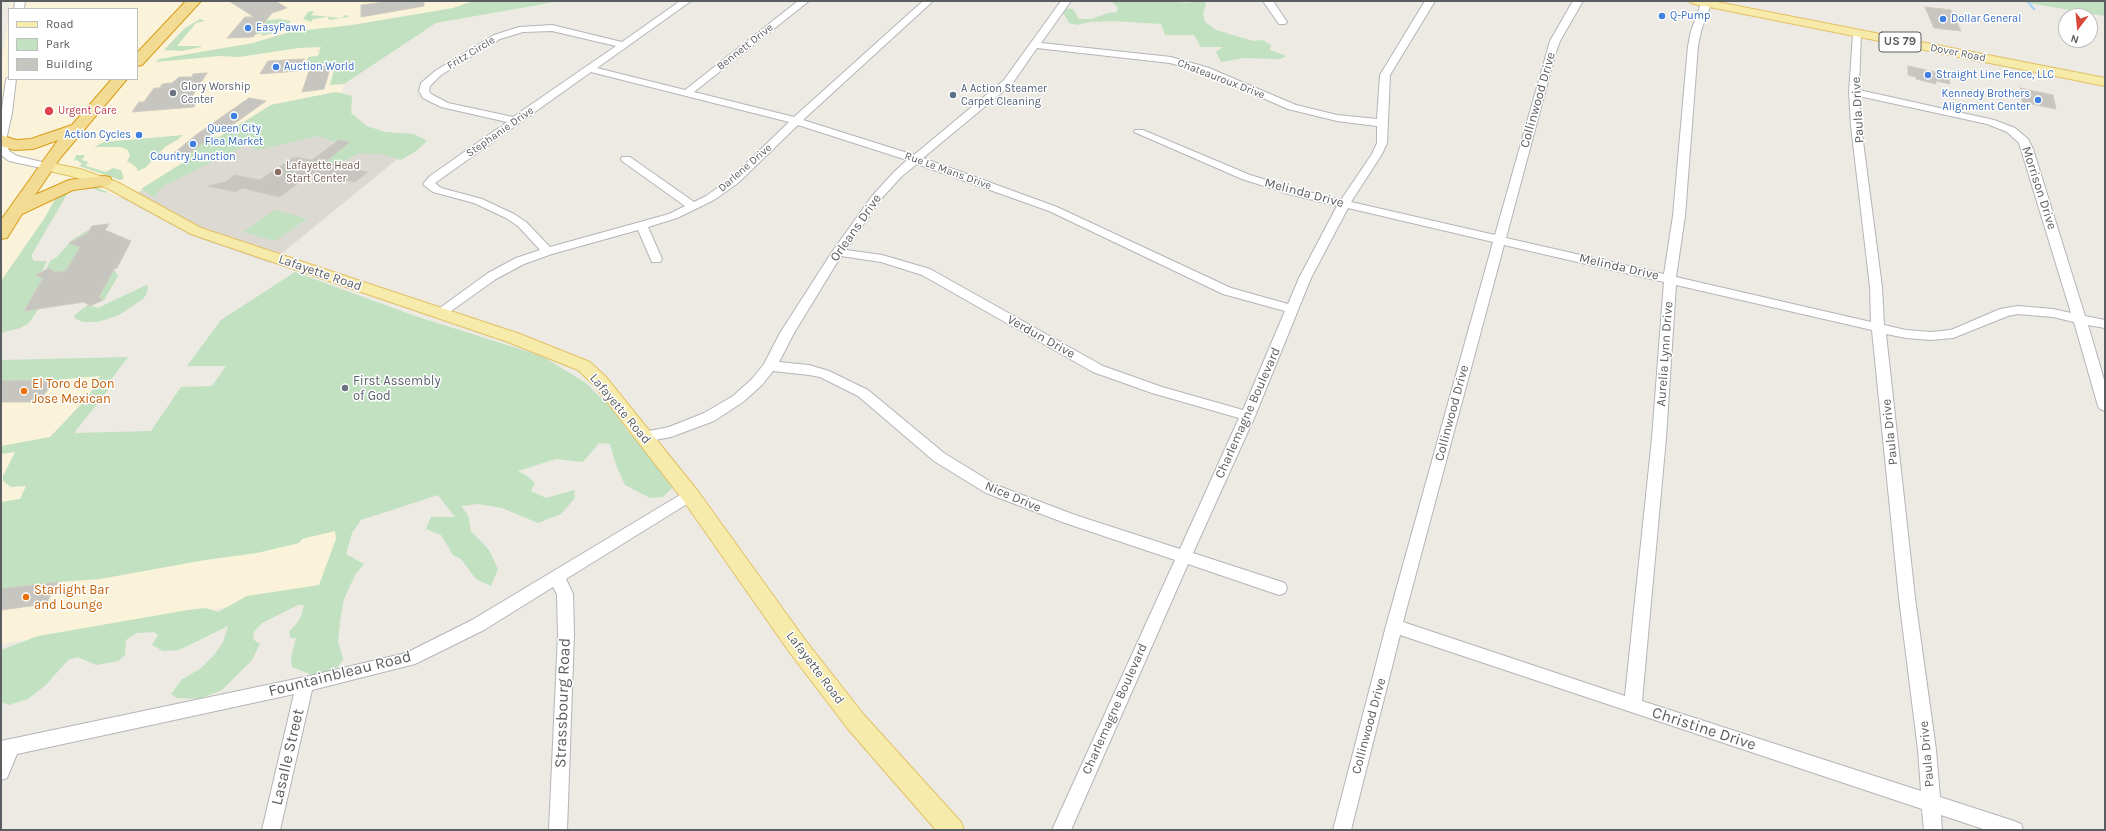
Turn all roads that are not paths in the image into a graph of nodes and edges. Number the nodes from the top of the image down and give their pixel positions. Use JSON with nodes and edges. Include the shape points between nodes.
{"nodes":[{"id":1,"x":194,"y":1,"type":"edge"},
{"id":2,"x":686,"y":1,"type":"edge"},
{"id":3,"x":804,"y":1,"type":"edge"},
{"id":4,"x":928,"y":1,"type":"edge"},
{"id":5,"x":1066,"y":1,"type":"edge"},
{"id":6,"x":1268,"y":1,"type":"edge"},
{"id":7,"x":1430,"y":1,"type":"edge"},
{"id":8,"x":1578,"y":1,"type":"edge"},
{"id":9,"x":1703,"y":2,"type":"edge"},
{"id":10,"x":1282,"y":22,"type":"dead end"},
{"id":11,"x":1858,"y":34,"type":"junction"},
{"id":12,"x":624,"y":45,"type":"junction"},
{"id":13,"x":1034,"y":45,"type":"junction"},
{"id":14,"x":138,"y":61,"type":"edge"},
{"id":15,"x":589,"y":69,"type":"junction"},
{"id":16,"x":11,"y":80,"type":"edge"},
{"id":17,"x":119,"y":80,"type":"edge"},
{"id":18,"x":2105,"y":82,"type":"edge"},
{"id":19,"x":1854,"y":92,"type":"junction"},
{"id":20,"x":687,"y":93,"type":"junction"},
{"id":21,"x":515,"y":121,"type":"junction"},
{"id":22,"x":796,"y":121,"type":"junction"},
{"id":23,"x":1381,"y":123,"type":"junction"},
{"id":24,"x":76,"y":128,"type":"junction"},
{"id":25,"x":1139,"y":132,"type":"dead end"},
{"id":26,"x":1,"y":140,"type":"edge"},
{"id":27,"x":13,"y":159,"type":"junction"},
{"id":28,"x":626,"y":159,"type":"dead end"},
{"id":29,"x":917,"y":160,"type":"junction"},
{"id":30,"x":1,"y":165,"type":"edge"},
{"id":31,"x":46,"y":166,"type":"junction"},
{"id":32,"x":104,"y":181,"type":"junction"},
{"id":33,"x":1344,"y":204,"type":"junction"},
{"id":34,"x":694,"y":207,"type":"junction"},
{"id":35,"x":15,"y":211,"type":"junction"},
{"id":36,"x":642,"y":226,"type":"junction"},
{"id":37,"x":1,"y":234,"type":"edge"},
{"id":38,"x":1499,"y":240,"type":"junction"},
{"id":39,"x":548,"y":251,"type":"junction"},
{"id":40,"x":838,"y":252,"type":"junction"},
{"id":41,"x":656,"y":259,"type":"dead end"},
{"id":42,"x":1670,"y":278,"type":"junction"},
{"id":43,"x":1293,"y":309,"type":"junction"},
{"id":44,"x":438,"y":313,"type":"junction"},
{"id":45,"x":2080,"y":319,"type":"junction"},
{"id":46,"x":2105,"y":324,"type":"edge"},
{"id":47,"x":1878,"y":326,"type":"junction"},
{"id":48,"x":770,"y":366,"type":"junction"},
{"id":49,"x":2105,"y":406,"type":"edge"},
{"id":50,"x":1248,"y":416,"type":"junction"},
{"id":51,"x":644,"y":436,"type":"junction"},
{"id":52,"x":690,"y":495,"type":"junction"},
{"id":53,"x":1184,"y":556,"type":"junction"},
{"id":54,"x":556,"y":578,"type":"junction"},
{"id":55,"x":1279,"y":588,"type":"dead end"},
{"id":56,"x":1394,"y":626,"type":"junction"},
{"id":57,"x":305,"y":684,"type":"junction"},
{"id":58,"x":1633,"y":706,"type":"junction"},
{"id":59,"x":6,"y":748,"type":"edge"},
{"id":60,"x":1,"y":772,"type":"edge"},
{"id":61,"x":1930,"y":802,"type":"junction"},
{"id":62,"x":271,"y":830,"type":"edge"},
{"id":63,"x":558,"y":830,"type":"edge"},
{"id":64,"x":952,"y":830,"type":"edge"},
{"id":65,"x":1061,"y":830,"type":"edge"},
{"id":66,"x":1342,"y":830,"type":"edge"},
{"id":67,"x":1933,"y":830,"type":"edge"},
{"id":68,"x":2014,"y":830,"type":"edge"}],
"edges":[{"from":1,"to":14,"type":"highway"},
{"from":2,"to":12,"type":"street","name":"Stephanie Drive"},
{"from":3,"to":20,"type":"street","name":"Bennett Drive"},
{"from":4,"to":22,"type":"street","name":"Darlene Drive"},
{"from":5,"to":13,"type":"street","name":"Orleans Drive"},
{"from":6,"to":10,"type":"street"},
{"from":7,"to":23,"type":"street","name":"Charlemagne Boulevard","via":[[1387,72]]},
{"from":8,"to":38,"type":"street","name":"Collinwood Drive","via":[[1555,41],[1550,56]]},
{"from":9,"to":11,"type":"main road","name":"Dover Road","number":"US 79"},
{"from":9,"to":42,"type":"street","name":"Aurelia Lynn Drive","via":[[1693,46],[1680,214]]},
{"from":11,"to":18,"type":"main road","name":"Dover Road","number":"US 79"},
{"from":11,"to":19,"type":"street","name":"Paula Drive"},
{"from":12,"to":15,"type":"street","name":"Stephanie Drive"},
{"from":12,"to":21,"type":"street","name":"Fritz Circle","via":[[552,28],[517,30],[497,37],[438,73],[425,85],[424,91],[427,96],[442,104]]},
{"from":13,"to":23,"type":"street","name":"Chateauroux Drive","via":[[1171,60],[1206,70],[1292,106],[1337,118]]},
{"from":13,"to":29,"type":"street","name":"Orleans Drive","via":[[1001,89]]},
{"from":15,"to":20,"type":"street","name":"Rue Le Mans Drive"},
{"from":15,"to":21,"type":"street","name":"Stephanie Drive"},
{"from":16,"to":26,"type":"street"},
{"from":17,"to":24,"type":"highway"},
{"from":19,"to":45,"type":"street","name":"Morrison Drive","via":[[1985,120],[2011,130],[2024,140]]},
{"from":19,"to":47,"type":"street","name":"Paula Drive"},
{"from":20,"to":22,"type":"street","name":"Rue Le Mans Drive"},
{"from":21,"to":39,"type":"street","name":"Stephanie Drive","via":[[429,184],[437,190],[478,201],[510,216],[522,224]]},
{"from":22,"to":29,"type":"street","name":"Rue Le Mans Drive"},
{"from":22,"to":34,"type":"street","name":"Darlene Drive","via":[[734,180]]},
{"from":23,"to":33,"type":"street","name":"Charlemagne Boulevard","via":[[1382,143],[1377,154]]},
{"from":24,"to":26,"type":"highway","via":[[33,144],[14,145]]},
{"from":24,"to":31,"type":"highway"},
{"from":25,"to":33,"type":"street","name":"Melinda Drive","via":[[1246,177]]},
{"from":26,"to":27,"type":"street","via":[[4,152]]},
{"from":27,"to":30,"type":"street"},
{"from":27,"to":31,"type":"street"},
{"from":28,"to":34,"type":"street"},
{"from":29,"to":40,"type":"street","name":"Orleans Drive","via":[[898,174],[876,198]]},
{"from":29,"to":43,"type":"street","name":"Rue Le Mans Drive","via":[[1053,209],[1227,291]]},
{"from":31,"to":32,"type":"main road","name":"Lafayette Road","via":[[59,167]]},
{"from":31,"to":35,"type":"highway"},
{"from":32,"to":35,"type":"highway","via":[[69,185]]},
{"from":32,"to":44,"type":"main road","name":"Lafayette Road","via":[[196,231]]},
{"from":33,"to":38,"type":"street","name":"Melinda Drive"},
{"from":33,"to":43,"type":"street","name":"Charlemagne Boulevard","via":[[1305,278]]},
{"from":34,"to":36,"type":"street","name":"Darlene Drive"},
{"from":35,"to":37,"type":"highway"},
{"from":36,"to":39,"type":"street","name":"Darlene Drive"},
{"from":36,"to":41,"type":"street"},
{"from":38,"to":42,"type":"street","name":"Melinda Drive"},
{"from":38,"to":56,"type":"street","name":"Collinwood Drive"},
{"from":39,"to":44,"type":"street","name":"Darlene Drive","via":[[520,261],[492,276]]},
{"from":40,"to":48,"type":"street","name":"Orleans Drive","via":[[787,333]]},
{"from":40,"to":50,"type":"street","name":"Verdun Drive","via":[[882,259],[926,272],[1098,369],[1157,390]]},
{"from":42,"to":47,"type":"street","name":"Melinda Drive"},
{"from":42,"to":58,"type":"street","name":"Aurelia Lynn Drive","via":[[1659,438]]},
{"from":43,"to":50,"type":"street","name":"Charlemagne Boulevard"},
{"from":44,"to":51,"type":"main road","name":"Lafayette Road","via":[[547,350],[584,366],[600,381]]},
{"from":45,"to":46,"type":"street","name":"Melinda Drive"},
{"from":45,"to":47,"type":"street","name":"Melinda Drive","via":[[2018,310],[2005,312],[1953,334],[1932,336],[1906,334]]},
{"from":45,"to":49,"type":"street","name":"Morrison Drive"},
{"from":47,"to":61,"type":"street","name":"Paula Drive","via":[[1927,750]]},
{"from":48,"to":51,"type":"street","name":"Orleans Drive","via":[[738,399],[709,417],[671,432]]},
{"from":48,"to":53,"type":"street","name":"Nice Drive","via":[[824,374],[863,393],[939,457],[991,489],[1070,519]]},
{"from":50,"to":53,"type":"street","name":"Charlemagne Boulevard"},
{"from":51,"to":52,"type":"main road","name":"Lafayette Road"},
{"from":52,"to":54,"type":"street","name":"Fountainbleau Road"},
{"from":52,"to":64,"type":"main road","name":"Lafayette Road","via":[[798,647],[856,722]]},
{"from":53,"to":55,"type":"street","name":"Nice Drive"},
{"from":53,"to":65,"type":"street","name":"Charlemagne Boulevard"},
{"from":54,"to":57,"type":"street","name":"Fountainbleau Road","via":[[478,626],[409,659]]},
{"from":54,"to":63,"type":"street","name":"Strassbourg Road","via":[[565,594],[566,634]]},
{"from":56,"to":58,"type":"street","name":"Christine Drive"},
{"from":56,"to":66,"type":"street","name":"Collinwood Drive"},
{"from":57,"to":59,"type":"street","name":"Fountainbleau Road"},
{"from":57,"to":62,"type":"street","name":"Lasalle Street"},
{"from":58,"to":61,"type":"street","name":"Christine Drive"},
{"from":59,"to":60,"type":"street"},
{"from":61,"to":67,"type":"street","name":"Paula Drive"},
{"from":61,"to":68,"type":"street","name":"Christine Drive"}]}
